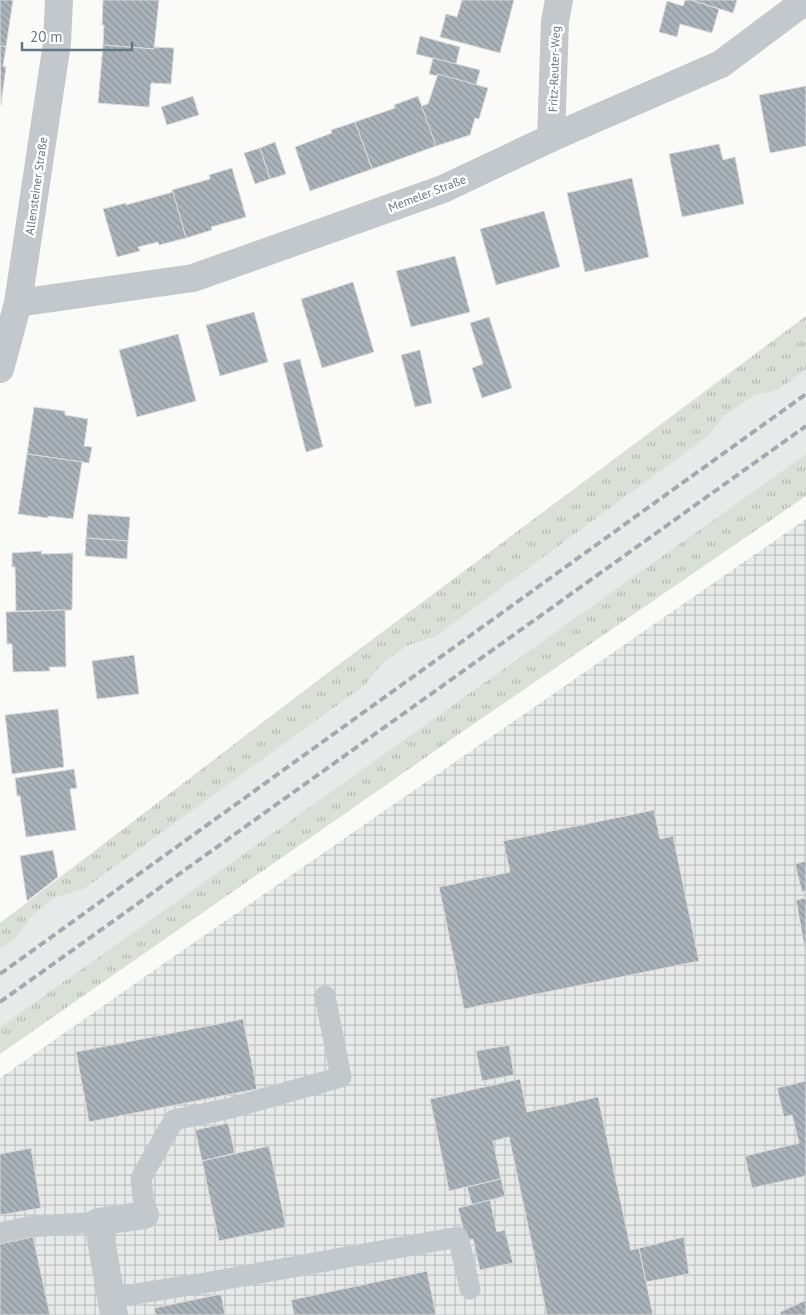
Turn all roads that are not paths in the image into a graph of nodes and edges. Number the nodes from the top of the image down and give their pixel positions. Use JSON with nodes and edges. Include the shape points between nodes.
{"nodes":[{"id":1,"x":59,"y":0,"type":"edge"},
{"id":2,"x":559,"y":0,"type":"edge"},
{"id":3,"x":801,"y":3,"type":"edge"},
{"id":4,"x":551,"y":138,"type":"junction"},
{"id":5,"x":18,"y":304,"type":"junction"},
{"id":6,"x":0,"y":370,"type":"edge"},
{"id":7,"x":325,"y":996,"type":"dead end"},
{"id":8,"x":145,"y":1215,"type":"joint"},
{"id":9,"x":98,"y":1222,"type":"junction"},
{"id":10,"x":0,"y":1233,"type":"edge"},
{"id":11,"x":470,"y":1289,"type":"dead end"},
{"id":12,"x":112,"y":1306,"type":"edge"}],
"edges":[{"from":1,"to":5,"type":"street","name":"Allensteiner Straße","via":[[56,43]]},
{"from":2,"to":4,"type":"street","name":"Fritz-Reuter-Weg","via":[[555,22]]},
{"from":3,"to":4,"type":"street","name":"Memeler Straße","via":[[720,64]]},
{"from":4,"to":5,"type":"street","name":"Memeler Straße","via":[[443,189],[193,278]]},
{"from":5,"to":6,"type":"street","name":"Allensteiner Straße"},
{"from":7,"to":8,"type":"lane","via":[[341,1077],[231,1108],[174,1120],[141,1178]]},
{"from":8,"to":9,"type":"street"},
{"from":9,"to":10,"type":"lane","via":[[28,1227]]},
{"from":9,"to":12,"type":"street"},
{"from":11,"to":12,"type":"lane","via":[[458,1237],[220,1280]]}]}
